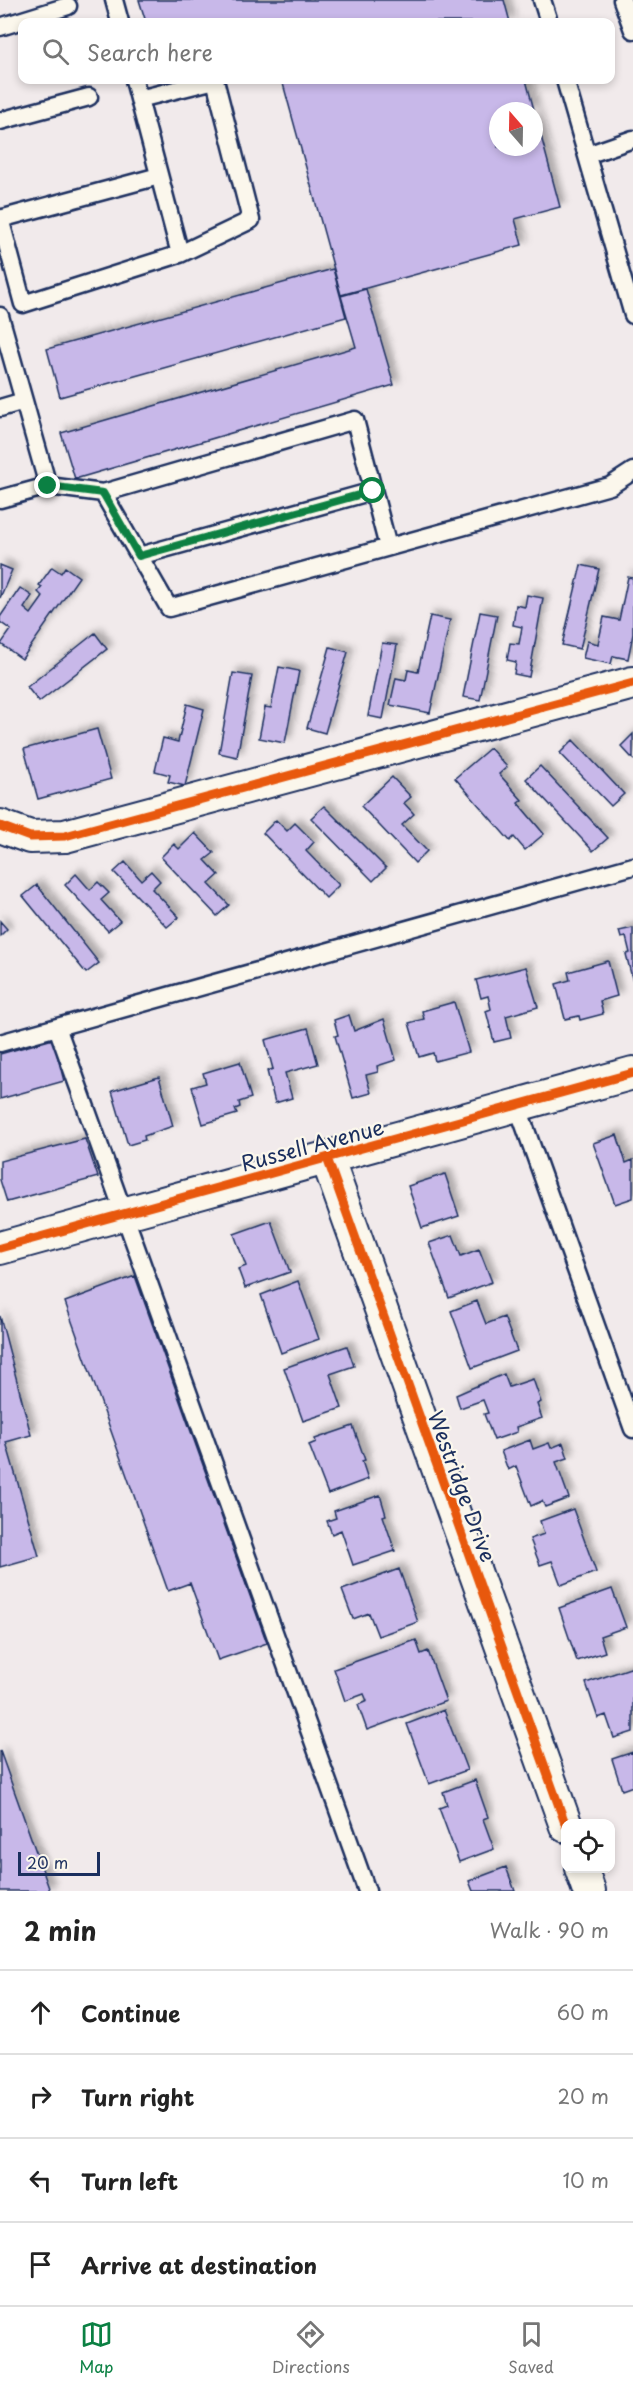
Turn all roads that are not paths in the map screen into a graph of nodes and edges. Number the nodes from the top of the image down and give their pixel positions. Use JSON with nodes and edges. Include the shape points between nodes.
{"nodes":[{"id":1,"x":114,"y":0,"type":"edge"},
{"id":2,"x":542,"y":0,"type":"edge"},
{"id":3,"x":622,"y":0,"type":"edge"},
{"id":4,"x":68,"y":6,"type":"dead end"},
{"id":5,"x":29,"y":18,"type":"edge"},
{"id":6,"x":119,"y":18,"type":"edge"},
{"id":7,"x":548,"y":18,"type":"edge"},
{"id":8,"x":18,"y":21,"type":"edge"},
{"id":9,"x":0,"y":27,"type":"edge"},
{"id":10,"x":633,"y":30,"type":"edge"},
{"id":11,"x":135,"y":84,"type":"edge"},
{"id":12,"x":199,"y":84,"type":"edge"},
{"id":13,"x":216,"y":84,"type":"edge"},
{"id":14,"x":566,"y":84,"type":"edge"},
{"id":15,"x":89,"y":97,"type":"dead end"},
{"id":16,"x":139,"y":99,"type":"junction"},
{"id":17,"x":0,"y":121,"type":"edge"},
{"id":18,"x":633,"y":139,"type":"edge"},
{"id":19,"x":587,"y":155,"type":"junction"},
{"id":20,"x":159,"y":176,"type":"junction"},
{"id":21,"x":0,"y":218,"type":"edge"},
{"id":22,"x":180,"y":254,"type":"junction"},
{"id":23,"x":23,"y":304,"type":"junction"},
{"id":24,"x":0,"y":311,"type":"edge"},
{"id":25,"x":633,"y":315,"type":"edge"},
{"id":26,"x":0,"y":316,"type":"edge"},
{"id":27,"x":24,"y":401,"type":"junction"},
{"id":28,"x":0,"y":408,"type":"edge"},
{"id":29,"x":633,"y":471,"type":"edge"},
{"id":30,"x":48,"y":486,"type":"junction"},
{"id":31,"x":373,"y":491,"type":"junction"},
{"id":32,"x":103,"y":493,"type":"junction"},
{"id":33,"x":0,"y":499,"type":"edge"},
{"id":34,"x":388,"y":548,"type":"junction"},
{"id":35,"x":139,"y":556,"type":"junction"},
{"id":36,"x":633,"y":683,"type":"edge"},
{"id":37,"x":0,"y":826,"type":"edge"},
{"id":38,"x":633,"y":866,"type":"edge"},
{"id":39,"x":57,"y":1028,"type":"junction"},
{"id":40,"x":0,"y":1043,"type":"edge"},
{"id":41,"x":633,"y":1073,"type":"edge"},
{"id":42,"x":517,"y":1105,"type":"junction"},
{"id":43,"x":327,"y":1158,"type":"junction"},
{"id":44,"x":123,"y":1214,"type":"junction"},
{"id":45,"x":0,"y":1248,"type":"edge"},
{"id":46,"x":633,"y":1429,"type":"edge"},
{"id":47,"x":563,"y":1819,"type":"edge"},
{"id":48,"x":582,"y":1873,"type":"edge"},
{"id":49,"x":367,"y":1891,"type":"edge"},
{"id":50,"x":589,"y":1891,"type":"edge"}],
"edges":[{"from":1,"to":6,"type":"lane"},
{"from":2,"to":7,"type":"lane"},
{"from":3,"to":10,"type":"lane"},
{"from":4,"to":5,"type":"lane"},
{"from":8,"to":9,"type":"lane"},
{"from":11,"to":16,"type":"lane"},
{"from":12,"to":16,"type":"lane"},
{"from":13,"to":22,"type":"lane","via":[[251,220]]},
{"from":14,"to":19,"type":"lane"},
{"from":15,"to":17,"type":"lane"},
{"from":16,"to":20,"type":"lane"},
{"from":18,"to":19,"type":"lane"},
{"from":19,"to":25,"type":"lane"},
{"from":20,"to":21,"type":"lane"},
{"from":20,"to":22,"type":"lane"},
{"from":21,"to":23,"type":"lane"},
{"from":22,"to":23,"type":"lane"},
{"from":23,"to":24,"type":"lane"},
{"from":26,"to":27,"type":"lane"},
{"from":27,"to":28,"type":"lane"},
{"from":27,"to":30,"type":"lane"},
{"from":29,"to":34,"type":"lane","via":[[610,486]]},
{"from":30,"to":32,"type":"lane"},
{"from":30,"to":33,"type":"lane"},
{"from":31,"to":32,"type":"lane","via":[[355,420]]},
{"from":31,"to":34,"type":"lane"},
{"from":31,"to":35,"type":"lane"},
{"from":32,"to":35,"type":"lane"},
{"from":34,"to":35,"type":"lane","via":[[169,608]]},
{"from":36,"to":37,"type":"street","via":[[65,836],[30,837]]},
{"from":38,"to":39,"type":"lane"},
{"from":39,"to":40,"type":"lane"},
{"from":39,"to":44,"type":"lane"},
{"from":41,"to":42,"type":"street","name":"Russell Avenue"},
{"from":42,"to":43,"type":"street","name":"Russell Avenue"},
{"from":42,"to":46,"type":"lane"},
{"from":43,"to":44,"type":"street","name":"Russell Avenue"},
{"from":43,"to":47,"type":"street","name":"Westridge Drive"},
{"from":44,"to":45,"type":"street","name":"Russell Avenue"},
{"from":44,"to":49,"type":"lane"},
{"from":48,"to":50,"type":"street"}]}
